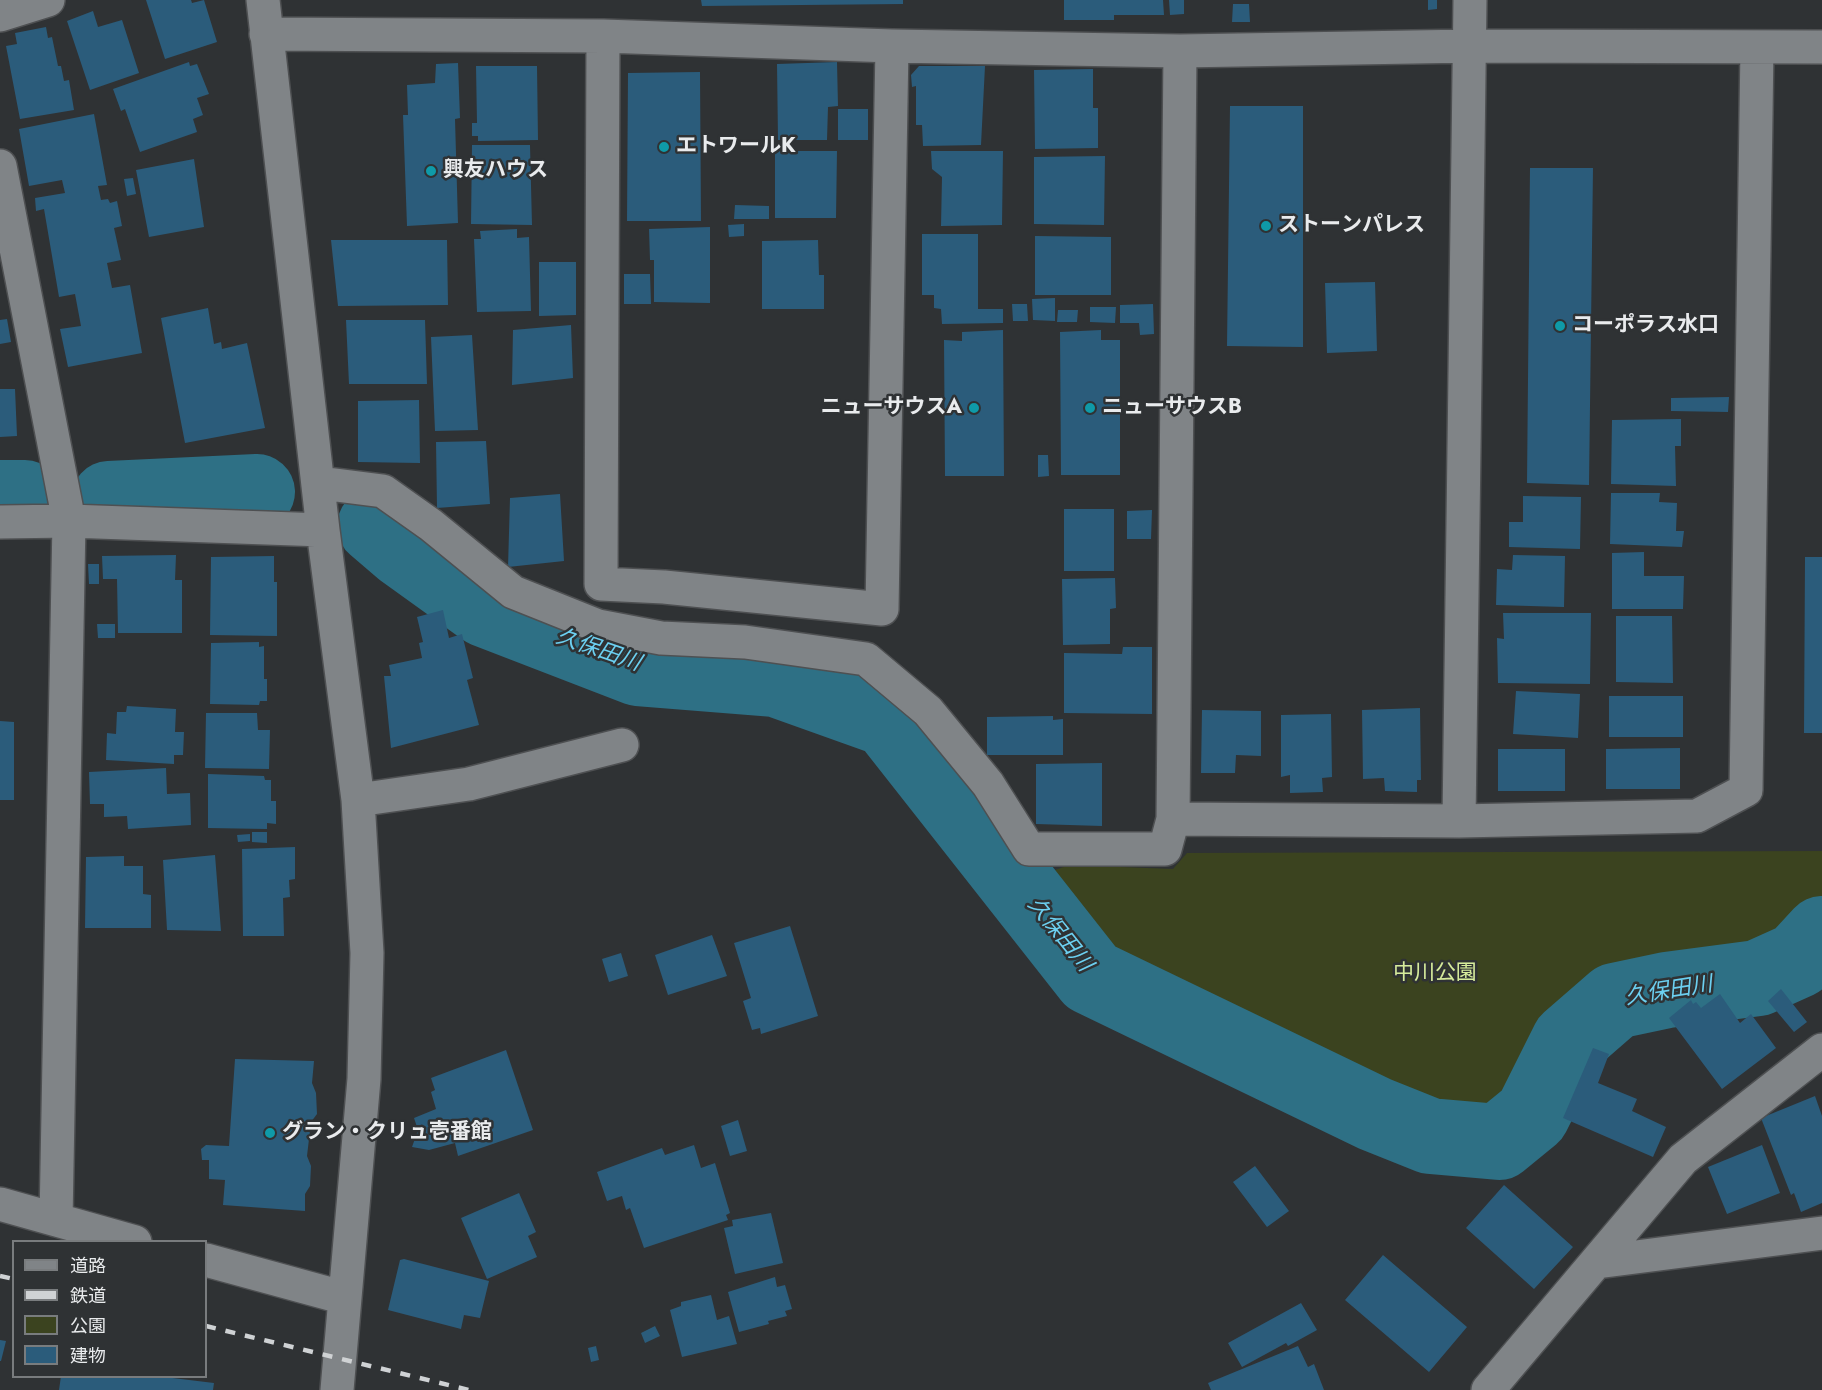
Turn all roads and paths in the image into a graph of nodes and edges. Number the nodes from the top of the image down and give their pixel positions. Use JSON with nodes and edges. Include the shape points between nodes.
{"nodes":[{"id":1,"x":48,"y":0,"type":"edge"},
{"id":2,"x":263,"y":0,"type":"edge"},
{"id":3,"x":1470,"y":0,"type":"edge"},
{"id":4,"x":0,"y":15,"type":"edge"},
{"id":5,"x":266,"y":34,"type":"junction"},
{"id":6,"x":603,"y":36,"type":"junction"},
{"id":7,"x":892,"y":46,"type":"junction"},
{"id":8,"x":1471,"y":46,"type":"junction"},
{"id":9,"x":1758,"y":47,"type":"junction"},
{"id":10,"x":1822,"y":47,"type":"edge"},
{"id":11,"x":1180,"y":51,"type":"junction"},
{"id":12,"x":0,"y":166,"type":"edge"},
{"id":13,"x":320,"y":483,"type":"junction"},
{"id":14,"x":69,"y":521,"type":"junction"},
{"id":15,"x":0,"y":522,"type":"edge"},
{"id":16,"x":323,"y":530,"type":"junction"},
{"id":17,"x":602,"y":584,"type":"junction"},
{"id":18,"x":598,"y":626,"type":"junction"},
{"id":19,"x":622,"y":745,"type":"dead end"},
{"id":20,"x":358,"y":800,"type":"junction"},
{"id":21,"x":1173,"y":819,"type":"junction"},
{"id":22,"x":1459,"y":821,"type":"junction"},
{"id":23,"x":1822,"y":1050,"type":"edge"},
{"id":24,"x":0,"y":1204,"type":"edge"},
{"id":25,"x":56,"y":1220,"type":"junction"},
{"id":26,"x":1822,"y":1233,"type":"edge"},
{"id":27,"x":128,"y":1240,"type":"edge"},
{"id":28,"x":207,"y":1260,"type":"edge"},
{"id":29,"x":1597,"y":1262,"type":"junction"},
{"id":30,"x":345,"y":1298,"type":"junction"},
{"id":31,"x":337,"y":1390,"type":"edge"},
{"id":32,"x":1488,"y":1390,"type":"edge"}],
"edges":[{"from":1,"to":4,"type":"street"},
{"from":2,"to":5,"type":"street"},
{"from":3,"to":8,"type":"street"},
{"from":5,"to":6,"type":"street"},
{"from":5,"to":13,"type":"street"},
{"from":6,"to":7,"type":"street"},
{"from":6,"to":17,"type":"street"},
{"from":7,"to":11,"type":"street"},
{"from":7,"to":17,"type":"street","via":[[882,609]]},
{"from":8,"to":9,"type":"street"},
{"from":8,"to":11,"type":"street"},
{"from":8,"to":22,"type":"street"},
{"from":9,"to":10,"type":"street"},
{"from":9,"to":22,"type":"street","via":[[1746,790],[1697,816]]},
{"from":11,"to":21,"type":"street"},
{"from":12,"to":14,"type":"street"},
{"from":13,"to":16,"type":"street"},
{"from":13,"to":18,"type":"street","via":[[383,491],[513,592]]},
{"from":14,"to":15,"type":"street"},
{"from":14,"to":16,"type":"street"},
{"from":14,"to":25,"type":"street"},
{"from":16,"to":20,"type":"street"},
{"from":17,"to":18,"type":"street"},
{"from":18,"to":21,"type":"street","via":[[661,638],[745,642],[866,659],[928,711],[988,784],[1029,849],[1165,849]]},
{"from":19,"to":20,"type":"street","via":[[469,784]]},
{"from":20,"to":30,"type":"street","via":[[367,954],[365,1056]]},
{"from":21,"to":22,"type":"street"},
{"from":23,"to":29,"type":"street","via":[[1683,1159]]},
{"from":24,"to":25,"type":"street"},
{"from":25,"to":27,"type":"street"},
{"from":26,"to":29,"type":"street"},
{"from":28,"to":30,"type":"street"},
{"from":29,"to":32,"type":"street"},
{"from":30,"to":31,"type":"street"}]}
